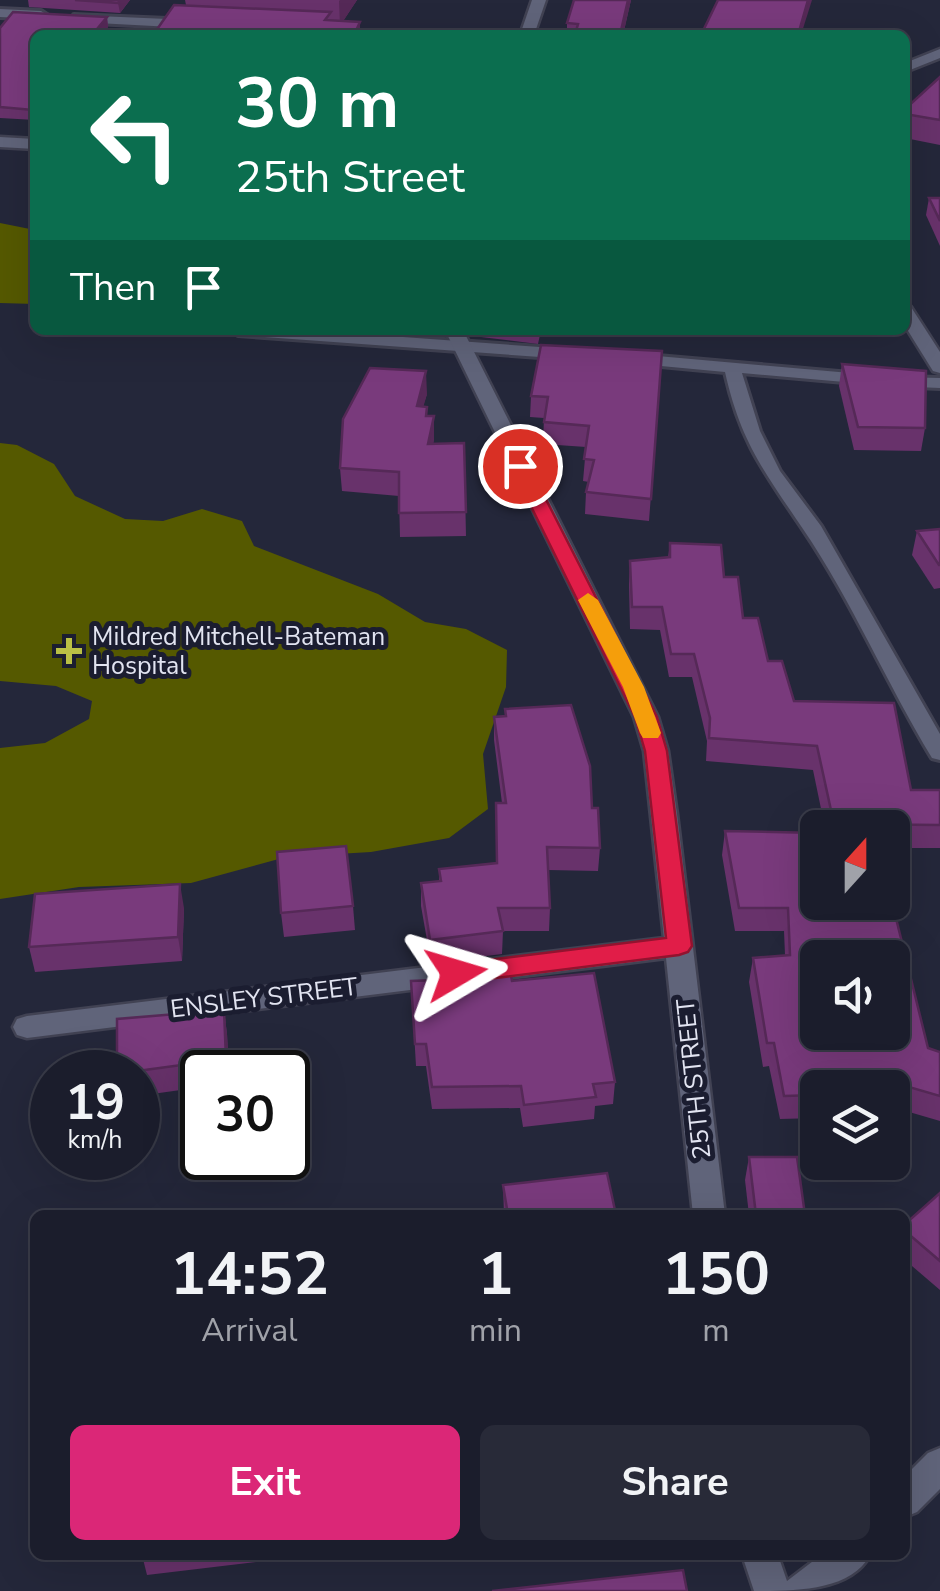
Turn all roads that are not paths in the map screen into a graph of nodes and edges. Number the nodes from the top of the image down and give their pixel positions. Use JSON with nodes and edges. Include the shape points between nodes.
{"nodes":[{"id":1,"x":539,"y":0,"type":"edge"},
{"id":2,"x":0,"y":12,"type":"edge"},
{"id":3,"x":51,"y":16,"type":"edge"},
{"id":4,"x":70,"y":17,"type":"edge"},
{"id":5,"x":207,"y":26,"type":"edge"},
{"id":6,"x":529,"y":30,"type":"edge"},
{"id":7,"x":940,"y":54,"type":"edge"},
{"id":8,"x":910,"y":66,"type":"edge"},
{"id":9,"x":0,"y":142,"type":"edge"},
{"id":10,"x":30,"y":144,"type":"edge"},
{"id":11,"x":910,"y":320,"type":"edge"},
{"id":12,"x":375,"y":335,"type":"edge"},
{"id":13,"x":457,"y":338,"type":"edge"},
{"id":14,"x":579,"y":355,"type":"edge"},
{"id":15,"x":619,"y":358,"type":"edge"},
{"id":16,"x":732,"y":367,"type":"junction"},
{"id":17,"x":940,"y":367,"type":"edge"},
{"id":18,"x":940,"y":383,"type":"edge"},
{"id":19,"x":940,"y":753,"type":"edge"},
{"id":20,"x":679,"y":946,"type":"junction"},
{"id":21,"x":27,"y":1028,"type":"dead end"},
{"id":22,"x":708,"y":1210,"type":"edge"},
{"id":23,"x":940,"y":1464,"type":"edge"},
{"id":24,"x":910,"y":1495,"type":"edge"},
{"id":25,"x":762,"y":1560,"type":"edge"},
{"id":26,"x":845,"y":1560,"type":"edge"},
{"id":27,"x":772,"y":1591,"type":"edge"},
{"id":28,"x":801,"y":1591,"type":"edge"}],
"edges":[{"from":1,"to":6,"type":"street"},
{"from":2,"to":3,"type":"lane"},
{"from":4,"to":5,"type":"lane"},
{"from":7,"to":8,"type":"street"},
{"from":9,"to":10,"type":"street"},
{"from":11,"to":17,"type":"street"},
{"from":12,"to":13,"type":"lane"},
{"from":13,"to":14,"type":"lane"},
{"from":13,"to":20,"type":"street","name":"25TH STREET","via":[[646,717],[656,751]]},
{"from":15,"to":16,"type":"lane"},
{"from":16,"to":18,"type":"lane"},
{"from":16,"to":19,"type":"lane","via":[[766,468],[811,526]]},
{"from":20,"to":21,"type":"street","name":"ENSLEY STREET"},
{"from":20,"to":22,"type":"street","name":"25TH STREET"},
{"from":23,"to":24,"type":"street"},
{"from":25,"to":27,"type":"street"},
{"from":26,"to":28,"type":"street"}]}
